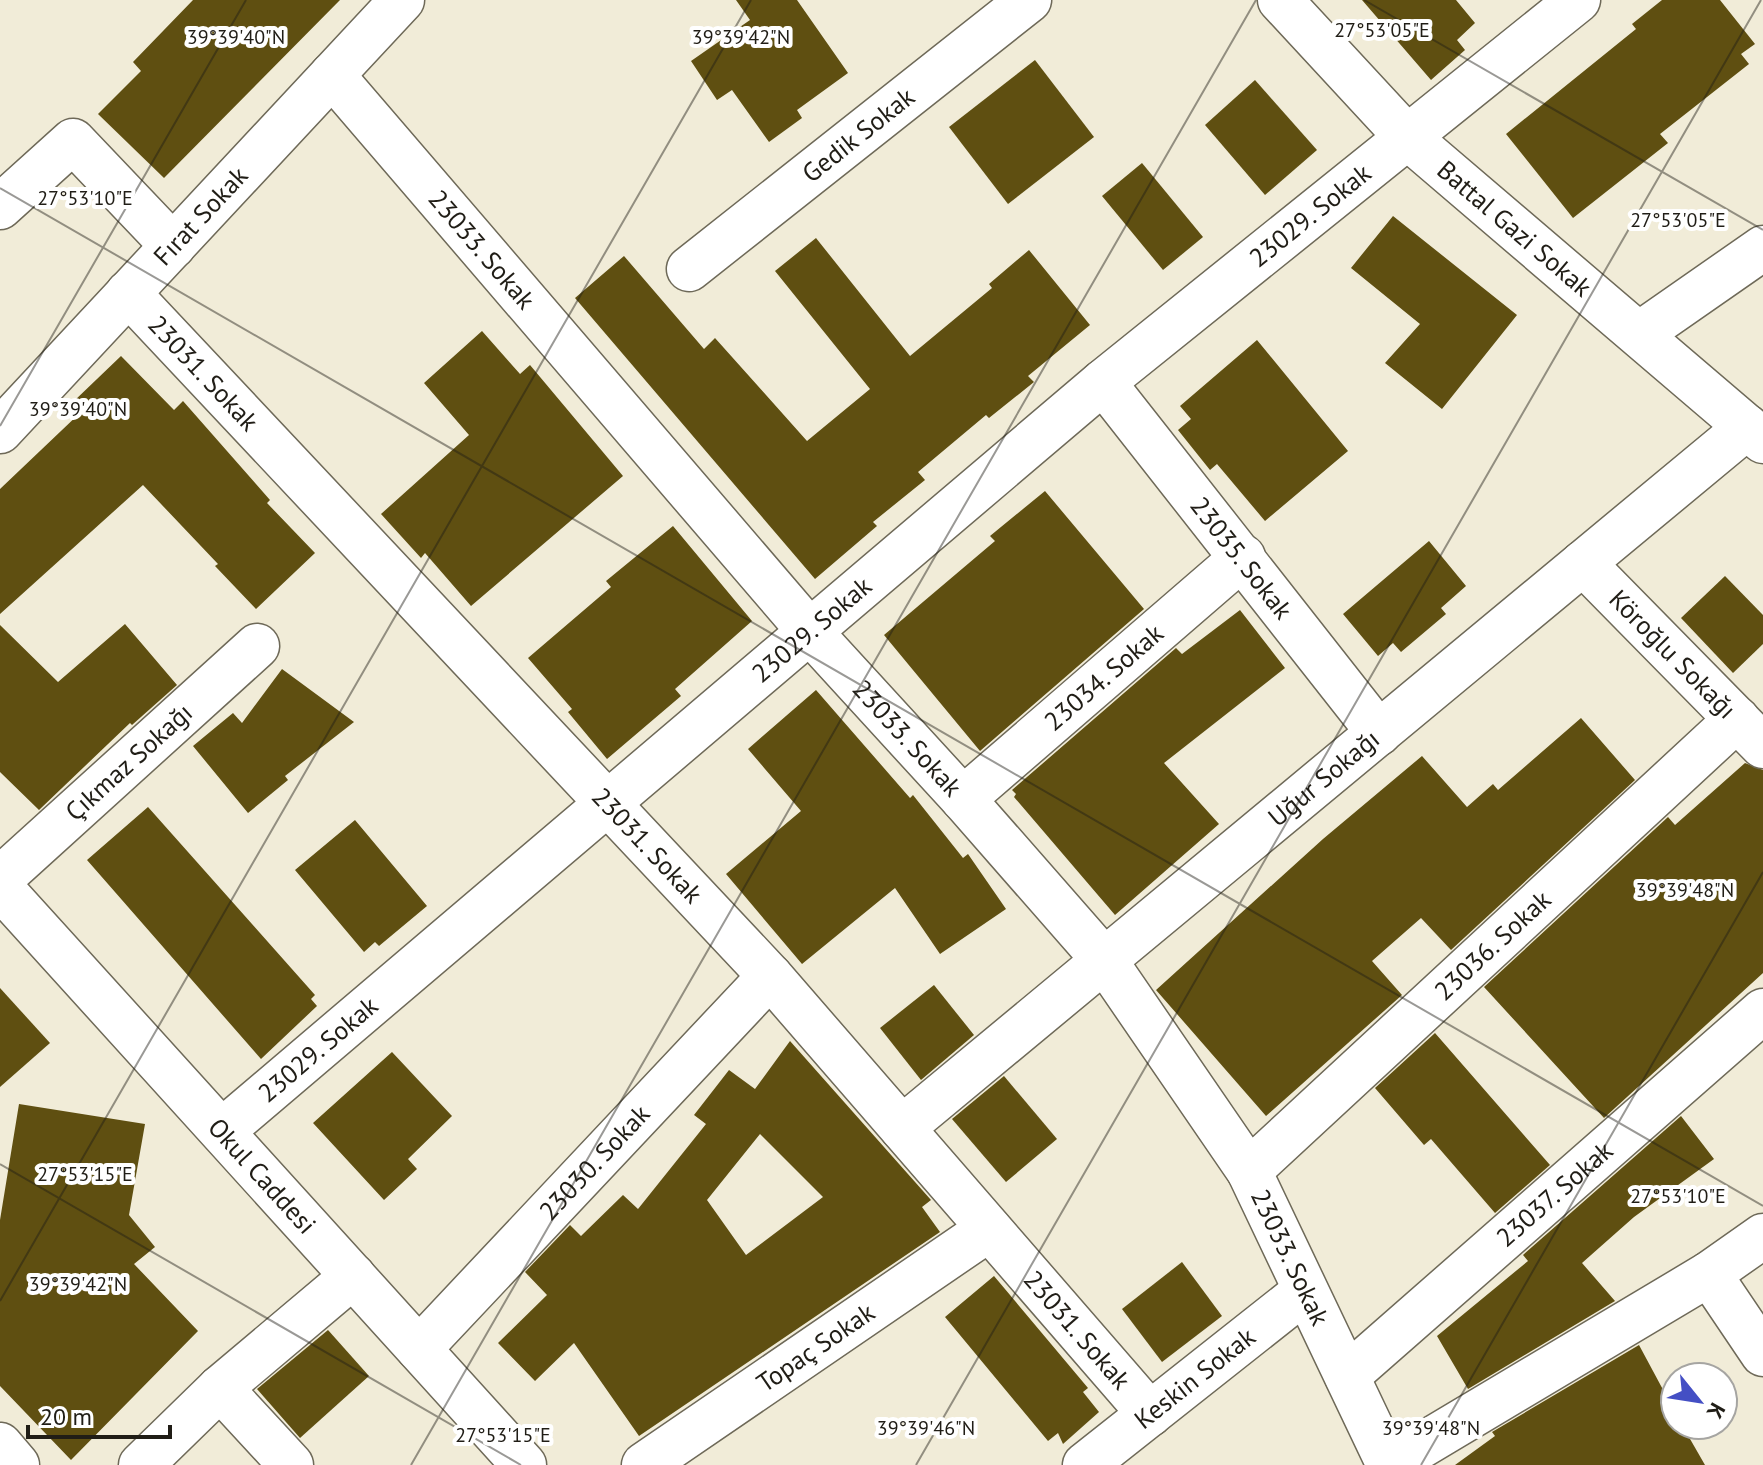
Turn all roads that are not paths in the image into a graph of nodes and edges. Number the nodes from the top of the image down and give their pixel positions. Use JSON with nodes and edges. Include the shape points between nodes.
{"nodes":[{"id":1,"x":402,"y":0,"type":"edge"},
{"id":2,"x":1029,"y":0,"type":"edge"},
{"id":3,"x":1280,"y":0,"type":"edge"},
{"id":4,"x":1578,"y":0,"type":"edge"},
{"id":5,"x":332,"y":75,"type":"junction"},
{"id":6,"x":1405,"y":135,"type":"junction"},
{"id":7,"x":0,"y":207,"type":"edge"},
{"id":8,"x":173,"y":246,"type":"junction"},
{"id":9,"x":1763,"y":248,"type":"edge"},
{"id":10,"x":689,"y":269,"type":"dead end"},
{"id":11,"x":128,"y":293,"type":"junction"},
{"id":12,"x":1641,"y":333,"type":"junction"},
{"id":13,"x":1103,"y":382,"type":"junction"},
{"id":14,"x":0,"y":431,"type":"edge"},
{"id":15,"x":1755,"y":434,"type":"edge"},
{"id":16,"x":1243,"y":557,"type":"junction"},
{"id":17,"x":1583,"y":563,"type":"junction"},
{"id":18,"x":811,"y":633,"type":"junction"},
{"id":19,"x":257,"y":646,"type":"dead end"},
{"id":20,"x":1379,"y":733,"type":"junction"},
{"id":21,"x":1750,"y":733,"type":"edge"},
{"id":22,"x":963,"y":799,"type":"junction"},
{"id":23,"x":608,"y":806,"type":"junction"},
{"id":24,"x":0,"y":879,"type":"edge"},
{"id":25,"x":0,"y":887,"type":"edge"},
{"id":26,"x":1105,"y":961,"type":"junction"},
{"id":27,"x":770,"y":976,"type":"junction"},
{"id":28,"x":1763,"y":1011,"type":"edge"},
{"id":29,"x":902,"y":1128,"type":"junction"},
{"id":30,"x":222,"y":1131,"type":"junction"},
{"id":31,"x":1249,"y":1171,"type":"junction"},
{"id":32,"x":989,"y":1229,"type":"junction"},
{"id":33,"x":1763,"y":1236,"type":"edge"},
{"id":34,"x":1709,"y":1274,"type":"junction"},
{"id":35,"x":353,"y":1276,"type":"junction"},
{"id":36,"x":1305,"y":1291,"type":"junction"},
{"id":37,"x":419,"y":1349,"type":"junction"},
{"id":38,"x":1763,"y":1354,"type":"edge"},
{"id":39,"x":1347,"y":1376,"type":"junction"},
{"id":40,"x":220,"y":1388,"type":"junction"},
{"id":41,"x":1150,"y":1414,"type":"junction"},
{"id":42,"x":0,"y":1445,"type":"edge"},
{"id":43,"x":17,"y":1465,"type":"edge"},
{"id":44,"x":141,"y":1465,"type":"edge"},
{"id":45,"x":291,"y":1465,"type":"edge"},
{"id":46,"x":524,"y":1465,"type":"edge"},
{"id":47,"x":644,"y":1465,"type":"edge"},
{"id":48,"x":1085,"y":1465,"type":"edge"},
{"id":49,"x":1389,"y":1465,"type":"edge"}],
"edges":[{"from":1,"to":5,"type":"street","name":"Fırat Sokak"},
{"from":2,"to":10,"type":"street","name":"Gedik Sokak"},
{"from":3,"to":6,"type":"street","name":"Battal Gazi Sokak"},
{"from":4,"to":6,"type":"street","name":"23029. Sokak"},
{"from":5,"to":8,"type":"street","name":"Fırat Sokak"},
{"from":5,"to":18,"type":"street","name":"23033. Sokak"},
{"from":6,"to":12,"type":"street","name":"Battal Gazi Sokak"},
{"from":6,"to":13,"type":"street","name":"23029. Sokak"},
{"from":7,"to":8,"type":"street","via":[[73,141]]},
{"from":8,"to":11,"type":"street","name":"Fırat Sokak"},
{"from":9,"to":12,"type":"street"},
{"from":11,"to":14,"type":"street","name":"Fırat Sokak"},
{"from":11,"to":23,"type":"street","name":"23031. Sokak"},
{"from":12,"to":15,"type":"street","name":"Battal Gazi Sokak"},
{"from":13,"to":16,"type":"street","name":"23035. Sokak"},
{"from":13,"to":18,"type":"street","name":"23029. Sokak"},
{"from":15,"to":17,"type":"street","name":"Uğur Sokağı"},
{"from":16,"to":20,"type":"street","name":"23035. Sokak"},
{"from":16,"to":22,"type":"street","name":"23034. Sokak"},
{"from":17,"to":20,"type":"street","name":"Uğur Sokağı"},
{"from":17,"to":21,"type":"street","name":"Köroğlu Sokağı"},
{"from":18,"to":22,"type":"street","name":"23033. Sokak"},
{"from":18,"to":23,"type":"street","name":"23029. Sokak"},
{"from":19,"to":24,"type":"street","name":"Çıkmaz Sokağı"},
{"from":20,"to":26,"type":"street","name":"Uğur Sokağı"},
{"from":21,"to":31,"type":"street","name":"23036. Sokak"},
{"from":22,"to":26,"type":"street","name":"23033. Sokak"},
{"from":23,"to":27,"type":"street","name":"23031. Sokak"},
{"from":23,"to":30,"type":"street","name":"23029. Sokak"},
{"from":25,"to":30,"type":"street","name":"Okul Caddesi"},
{"from":26,"to":29,"type":"street","name":"Uğur Sokağı"},
{"from":26,"to":31,"type":"street","name":"23033. Sokak"},
{"from":27,"to":29,"type":"street","name":"23031. Sokak"},
{"from":27,"to":37,"type":"street","name":"23030. Sokak"},
{"from":28,"to":39,"type":"street","name":"23037. Sokak"},
{"from":29,"to":32,"type":"street","name":"23031. Sokak"},
{"from":30,"to":35,"type":"street","name":"Okul Caddesi"},
{"from":31,"to":36,"type":"street","name":"23033. Sokak"},
{"from":32,"to":41,"type":"street","name":"23031. Sokak"},
{"from":32,"to":47,"type":"street","name":"Topaç Sokak"},
{"from":33,"to":34,"type":"street"},
{"from":34,"to":38,"type":"street"},
{"from":34,"to":49,"type":"street"},
{"from":35,"to":37,"type":"street","name":"Okul Caddesi"},
{"from":35,"to":40,"type":"street"},
{"from":36,"to":39,"type":"street","name":"23033. Sokak"},
{"from":36,"to":41,"type":"street","name":"Keskin Sokak"},
{"from":37,"to":46,"type":"street","name":"Okul Caddesi"},
{"from":39,"to":49,"type":"street","name":"23033. Sokak"},
{"from":40,"to":44,"type":"street"},
{"from":40,"to":45,"type":"street"},
{"from":41,"to":48,"type":"street","name":"Keskin Sokak"},
{"from":42,"to":43,"type":"street"}]}
